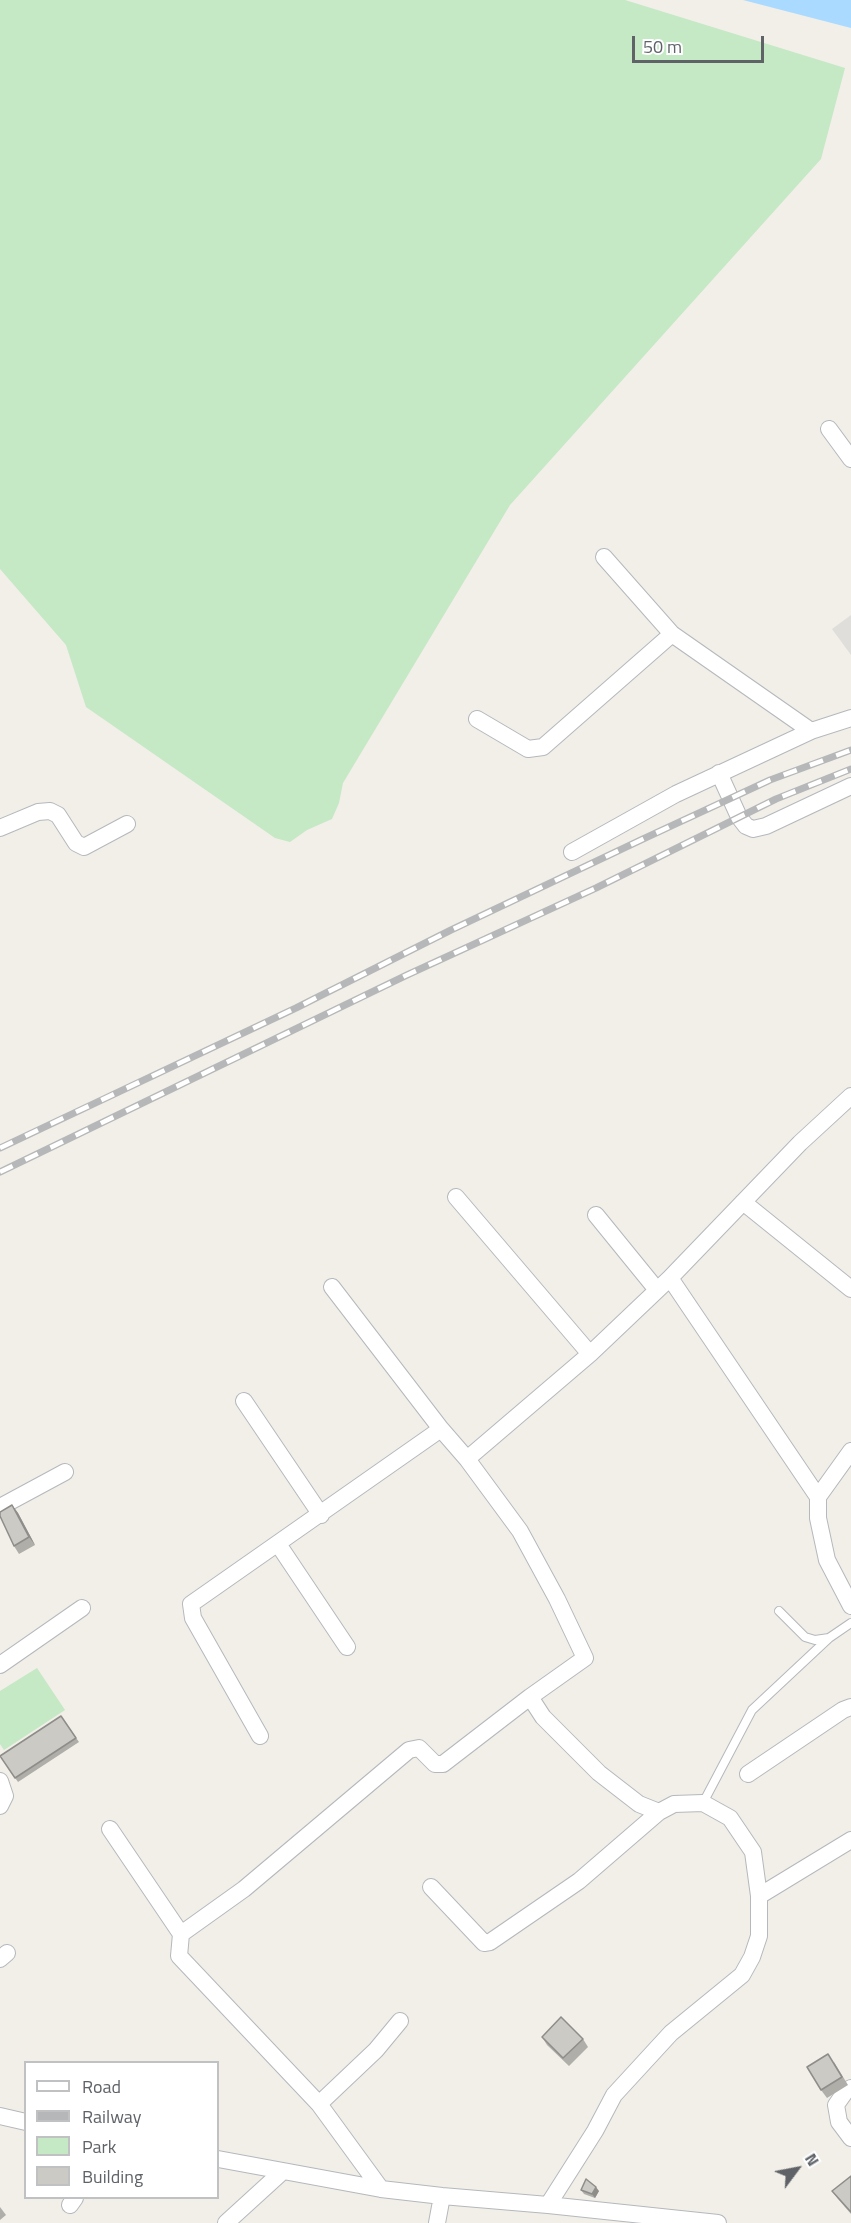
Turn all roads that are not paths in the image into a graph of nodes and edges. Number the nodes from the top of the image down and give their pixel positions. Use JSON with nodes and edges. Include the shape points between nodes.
{"nodes":[{"id":1,"x":828,"y":429,"type":"dead end"},
{"id":2,"x":851,"y":459,"type":"edge"},
{"id":3,"x":604,"y":557,"type":"dead end"},
{"id":4,"x":672,"y":634,"type":"junction"},
{"id":5,"x":851,"y":718,"type":"edge"},
{"id":6,"x":477,"y":719,"type":"dead end"},
{"id":7,"x":811,"y":731,"type":"junction"},
{"id":8,"x":719,"y":773,"type":"junction"},
{"id":9,"x":851,"y":786,"type":"edge"},
{"id":10,"x":127,"y":824,"type":"dead end"},
{"id":11,"x":0,"y":828,"type":"edge"},
{"id":12,"x":572,"y":852,"type":"dead end"},
{"id":13,"x":851,"y":1096,"type":"edge"},
{"id":14,"x":456,"y":1197,"type":"dead end"},
{"id":15,"x":743,"y":1202,"type":"junction"},
{"id":16,"x":596,"y":1215,"type":"dead end"},
{"id":17,"x":670,"y":1278,"type":"junction"},
{"id":18,"x":332,"y":1287,"type":"dead end"},
{"id":19,"x":851,"y":1289,"type":"edge"},
{"id":20,"x":657,"y":1290,"type":"junction"},
{"id":21,"x":590,"y":1354,"type":"junction"},
{"id":22,"x":244,"y":1401,"type":"dead end"},
{"id":23,"x":441,"y":1428,"type":"junction"},
{"id":24,"x":851,"y":1451,"type":"edge"},
{"id":25,"x":467,"y":1459,"type":"junction"},
{"id":26,"x":65,"y":1472,"type":"dead end"},
{"id":27,"x":818,"y":1497,"type":"junction"},
{"id":28,"x":0,"y":1507,"type":"edge"},
{"id":29,"x":321,"y":1515,"type":"junction"},
{"id":30,"x":278,"y":1544,"type":"junction"},
{"id":31,"x":851,"y":1606,"type":"edge"},
{"id":32,"x":82,"y":1608,"type":"dead end"},
{"id":33,"x":779,"y":1611,"type":"dead end"},
{"id":34,"x":851,"y":1623,"type":"edge"},
{"id":35,"x":829,"y":1638,"type":"junction"},
{"id":36,"x":347,"y":1647,"type":"dead end"},
{"id":37,"x":0,"y":1665,"type":"edge"},
{"id":38,"x":530,"y":1697,"type":"junction"},
{"id":39,"x":851,"y":1707,"type":"edge"},
{"id":40,"x":260,"y":1736,"type":"dead end"},
{"id":41,"x":748,"y":1774,"type":"dead end"},
{"id":42,"x":0,"y":1781,"type":"edge"},
{"id":43,"x":704,"y":1803,"type":"junction"},
{"id":44,"x":0,"y":1806,"type":"edge"},
{"id":45,"x":659,"y":1812,"type":"junction"},
{"id":46,"x":110,"y":1829,"type":"dead end"},
{"id":47,"x":851,"y":1840,"type":"edge"},
{"id":48,"x":431,"y":1887,"type":"dead end"},
{"id":49,"x":759,"y":1896,"type":"junction"},
{"id":50,"x":181,"y":1934,"type":"junction"},
{"id":51,"x":400,"y":2021,"type":"dead end"},
{"id":52,"x":851,"y":2088,"type":"edge"},
{"id":53,"x":318,"y":2104,"type":"junction"},
{"id":54,"x":0,"y":2116,"type":"edge"},
{"id":55,"x":24,"y":2122,"type":"edge"},
{"id":56,"x":851,"y":2138,"type":"edge"},
{"id":57,"x":219,"y":2159,"type":"edge"},
{"id":58,"x":283,"y":2171,"type":"junction"},
{"id":59,"x":381,"y":2189,"type":"junction"},
{"id":60,"x":442,"y":2196,"type":"junction"},
{"id":61,"x":548,"y":2205,"type":"junction"},
{"id":62,"x":226,"y":2223,"type":"edge"},
{"id":63,"x":437,"y":2223,"type":"edge"},
{"id":64,"x":718,"y":2223,"type":"edge"}],
"edges":[{"from":1,"to":2,"type":"street"},
{"from":3,"to":4,"type":"street"},
{"from":4,"to":6,"type":"street","via":[[543,747],[528,749]]},
{"from":4,"to":7,"type":"street"},
{"from":5,"to":7,"type":"street"},
{"from":7,"to":8,"type":"street"},
{"from":8,"to":9,"type":"street","via":[[739,817],[753,829]]},
{"from":8,"to":12,"type":"street"},
{"from":10,"to":11,"type":"street","via":[[84,847],[76,843],[58,815],[50,811]]},
{"from":13,"to":15,"type":"street"},
{"from":14,"to":21,"type":"street"},
{"from":15,"to":17,"type":"street"},
{"from":15,"to":19,"type":"street"},
{"from":16,"to":20,"type":"street"},
{"from":17,"to":20,"type":"street"},
{"from":17,"to":27,"type":"street"},
{"from":18,"to":23,"type":"street"},
{"from":20,"to":21,"type":"street"},
{"from":21,"to":25,"type":"street"},
{"from":22,"to":29,"type":"street"},
{"from":23,"to":25,"type":"street"},
{"from":23,"to":29,"type":"street"},
{"from":24,"to":27,"type":"street"},
{"from":25,"to":38,"type":"street","via":[[520,1531],[585,1658]]},
{"from":26,"to":28,"type":"street"},
{"from":27,"to":31,"type":"street","via":[[827,1560]]},
{"from":29,"to":30,"type":"street"},
{"from":30,"to":36,"type":"street"},
{"from":30,"to":40,"type":"street","via":[[191,1604],[193,1618]]},
{"from":32,"to":37,"type":"street"},
{"from":33,"to":35,"type":"lane","via":[[806,1637]]},
{"from":34,"to":35,"type":"lane"},
{"from":35,"to":43,"type":"lane","via":[[752,1710]]},
{"from":38,"to":45,"type":"street","via":[[543,1717],[599,1773],[639,1804]]},
{"from":38,"to":50,"type":"street","via":[[443,1764],[435,1764],[419,1748],[408,1750],[244,1889]]},
{"from":39,"to":41,"type":"street"},
{"from":42,"to":44,"type":"street","via":[[6,1796]]},
{"from":43,"to":45,"type":"street","via":[[674,1804]]},
{"from":43,"to":49,"type":"street","via":[[730,1818],[753,1852]]},
{"from":45,"to":48,"type":"street","via":[[579,1881],[490,1942],[484,1943]]},
{"from":46,"to":50,"type":"street"},
{"from":47,"to":49,"type":"street"},
{"from":49,"to":61,"type":"street","via":[[759,1936],[742,1975],[671,2033],[614,2095]]},
{"from":50,"to":53,"type":"street","via":[[179,1956]]},
{"from":51,"to":53,"type":"street","via":[[376,2050]]},
{"from":52,"to":56,"type":"street","via":[[836,2105],[839,2122]]},
{"from":53,"to":59,"type":"street"},
{"from":54,"to":55,"type":"street"},
{"from":57,"to":58,"type":"street"},
{"from":58,"to":59,"type":"street"},
{"from":58,"to":62,"type":"street"},
{"from":59,"to":60,"type":"street"},
{"from":60,"to":61,"type":"street"},
{"from":60,"to":63,"type":"street"},
{"from":61,"to":64,"type":"street"}]}
